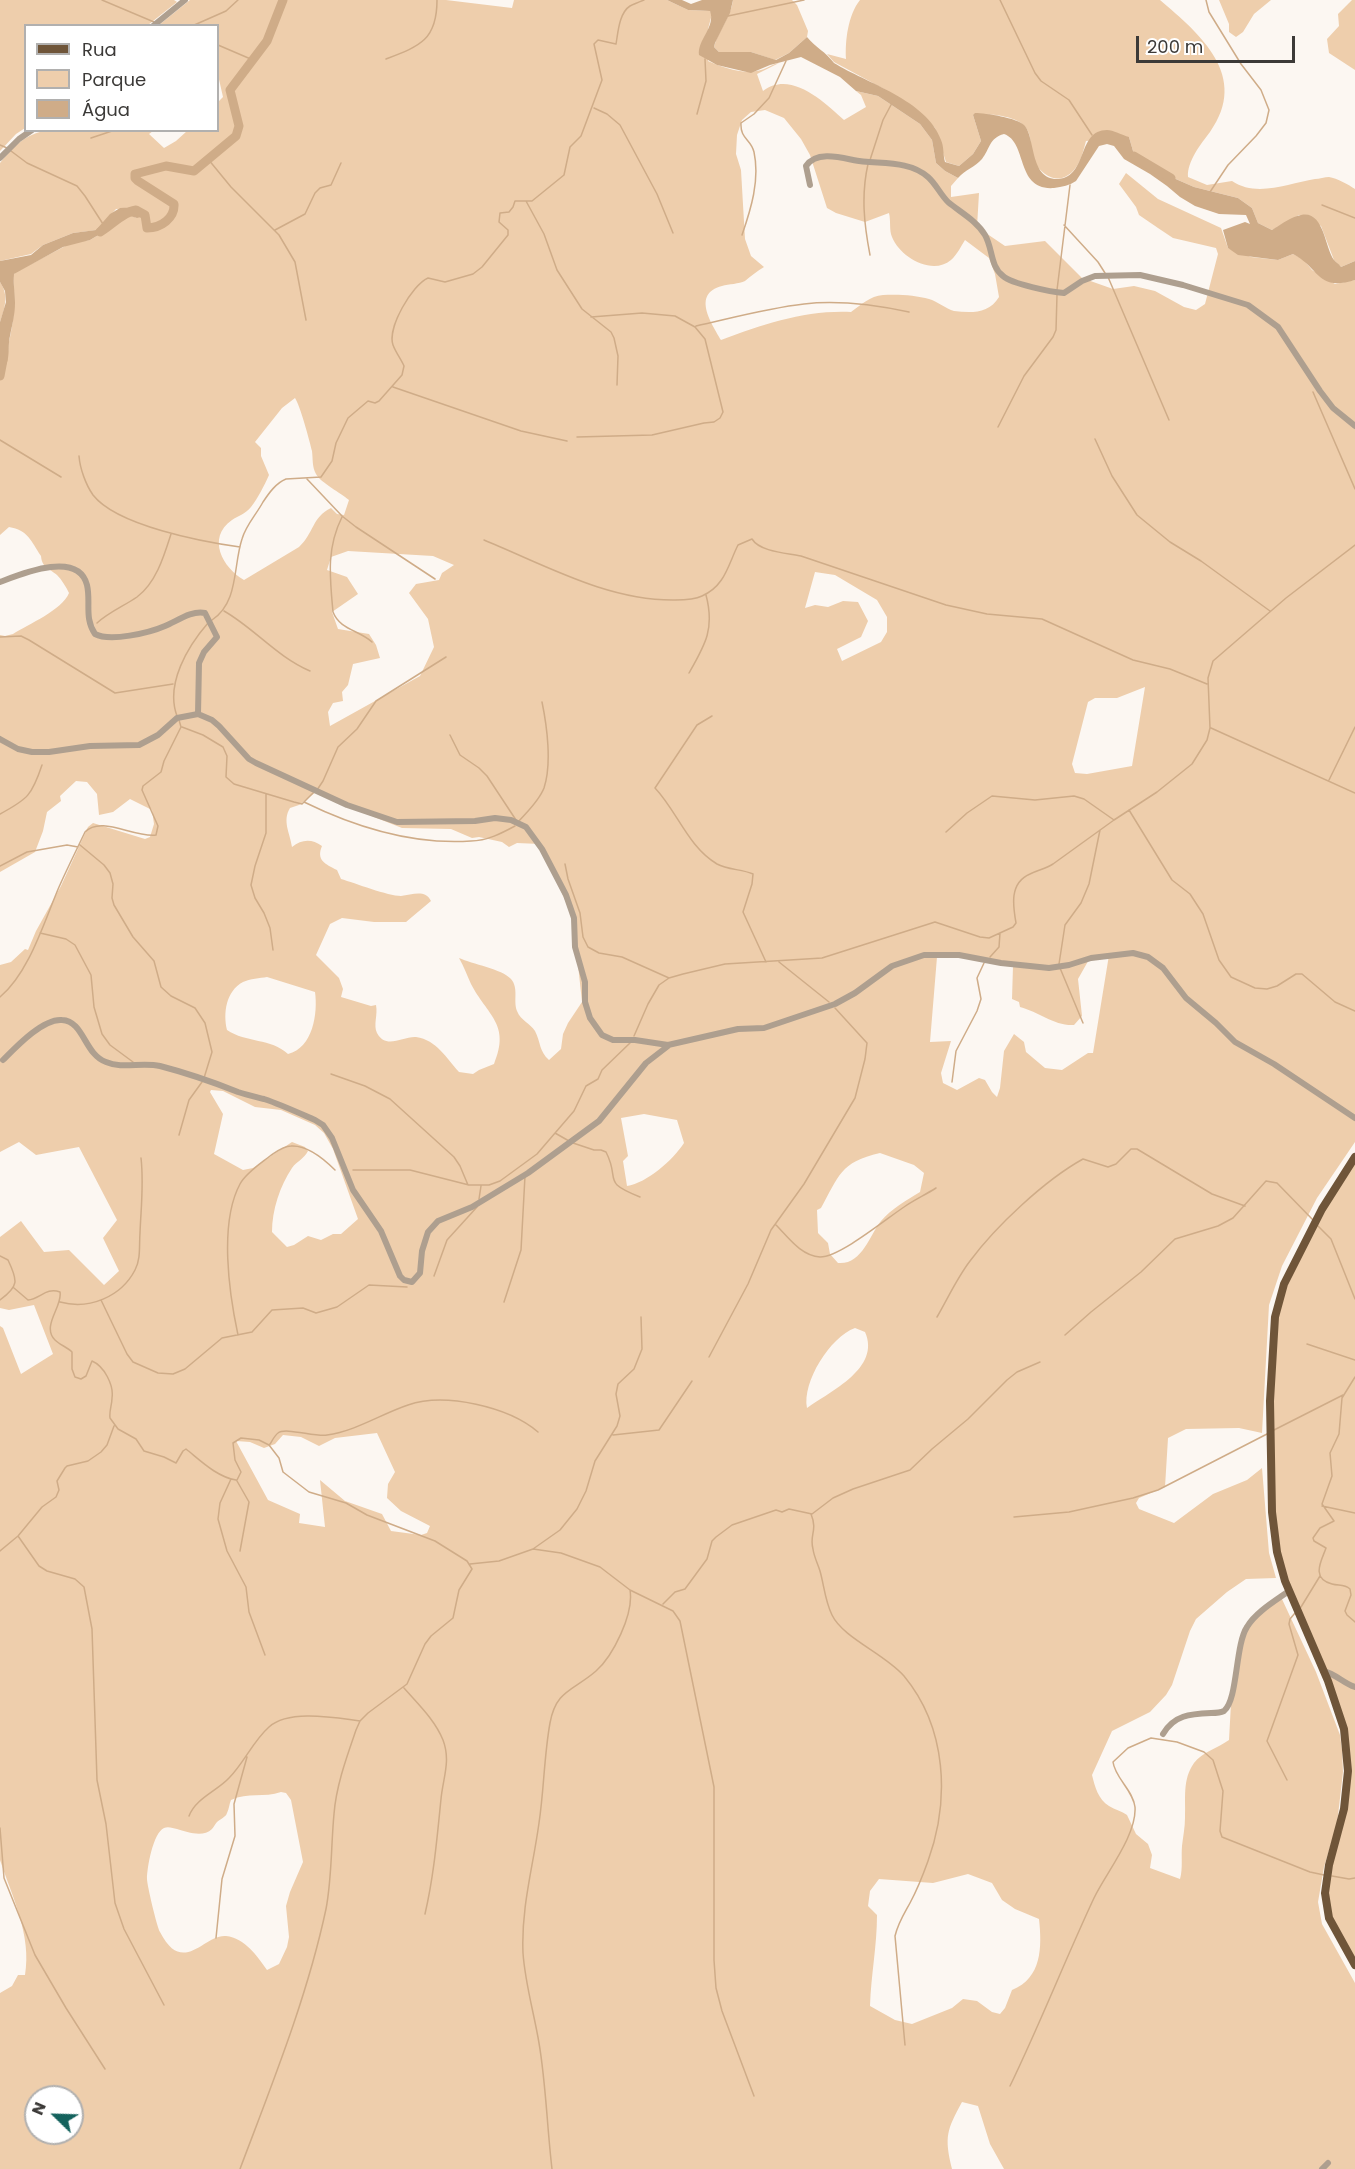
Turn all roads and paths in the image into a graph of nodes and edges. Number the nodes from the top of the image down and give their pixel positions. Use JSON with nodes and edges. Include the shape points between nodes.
{"nodes":[{"id":1,"x":185,"y":0,"type":"edge"},
{"id":2,"x":155,"y":24,"type":"edge"},
{"id":3,"x":29,"y":132,"type":"edge"},
{"id":4,"x":0,"y":158,"type":"edge"},
{"id":5,"x":810,"y":185,"type":"dead end"},
{"id":6,"x":1355,"y":426,"type":"edge"},
{"id":7,"x":0,"y":582,"type":"edge"},
{"id":8,"x":198,"y":714,"type":"junction"},
{"id":9,"x":0,"y":740,"type":"edge"},
{"id":10,"x":668,"y":1045,"type":"junction"},
{"id":11,"x":3,"y":1060,"type":"dead end"},
{"id":12,"x":1355,"y":1118,"type":"edge"},
{"id":13,"x":1355,"y":1157,"type":"edge"},
{"id":14,"x":1289,"y":1591,"type":"junction"},
{"id":15,"x":1323,"y":1671,"type":"junction"},
{"id":16,"x":1355,"y":1687,"type":"edge"},
{"id":17,"x":1163,"y":1734,"type":"dead end"},
{"id":18,"x":1355,"y":1965,"type":"edge"},
{"id":19,"x":1328,"y":2163,"type":"dead end"},
{"id":20,"x":1323,"y":2169,"type":"edge"}],
"edges":[{"from":1,"to":2,"type":"street"},
{"from":3,"to":4,"type":"street"},
{"from":5,"to":6,"type":"street","via":[[806,166],[820,157],[905,166],[926,175],[981,230],[995,267],[1012,282],[1064,292],[1095,276],[1140,275],[1248,305],[1278,327],[1333,408]]},
{"from":7,"to":8,"type":"street","via":[[38,569],[74,568],[87,586],[90,626],[94,634],[103,637],[141,633],[205,613],[217,637],[198,663]]},
{"from":8,"to":9,"type":"street","via":[[177,718],[139,745],[32,752]]},
{"from":8,"to":10,"type":"street","via":[[219,726],[256,764],[347,805],[406,823],[495,818],[526,827],[562,885],[574,918],[575,947],[590,1018],[606,1038]]},
{"from":10,"to":11,"type":"street","via":[[646,1063],[599,1121],[528,1173],[472,1207],[438,1221],[428,1232],[420,1273],[412,1282],[400,1276],[381,1231],[353,1190],[332,1138],[315,1120],[175,1070],[104,1062],[91,1052],[76,1026],[63,1020],[43,1026]]},
{"from":10,"to":12,"type":"street","via":[[798,1018],[846,998],[892,966],[924,955],[959,955],[1049,968],[1133,953],[1148,957],[1163,968],[1186,998],[1235,1042]]},
{"from":13,"to":14,"type":"main road","via":[[1290,1271],[1275,1317],[1270,1401],[1272,1512],[1276,1552]]},
{"from":14,"to":15,"type":"main road"},
{"from":14,"to":17,"type":"street","via":[[1247,1627],[1226,1708],[1222,1712],[1180,1716]]},
{"from":15,"to":16,"type":"street"},
{"from":15,"to":18,"type":"main road","via":[[1344,1729],[1348,1771],[1344,1809],[1325,1885],[1326,1908]]},
{"from":19,"to":20,"type":"street"}]}
